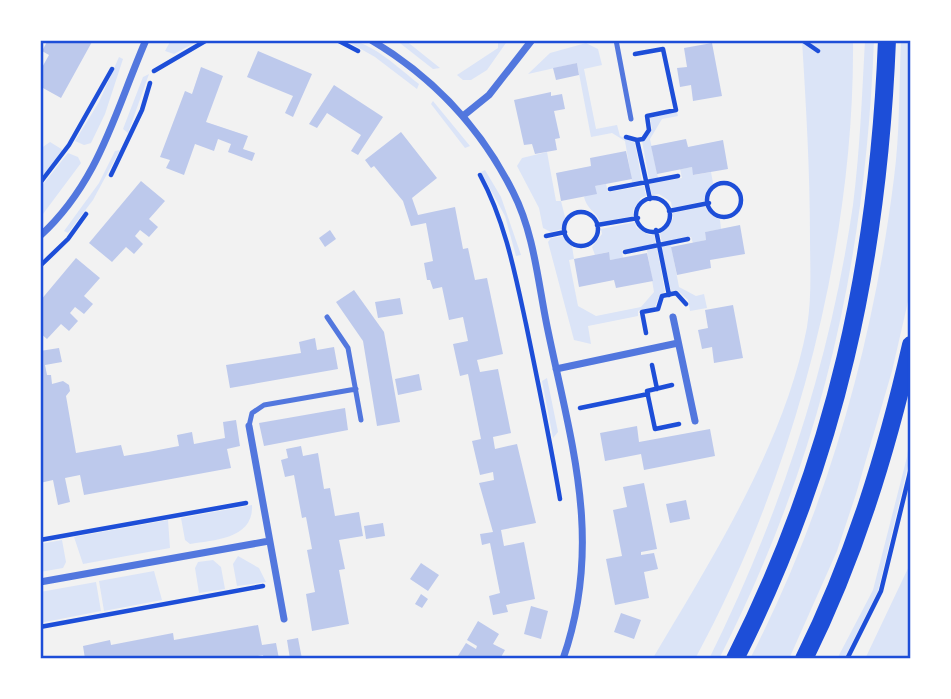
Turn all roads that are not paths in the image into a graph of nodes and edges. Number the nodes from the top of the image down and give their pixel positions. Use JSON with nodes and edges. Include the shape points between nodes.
{"nodes":[{"id":1,"x":146,"y":40,"type":"edge"},
{"id":2,"x":371,"y":40,"type":"edge"},
{"id":3,"x":532,"y":40,"type":"edge"},
{"id":4,"x":616,"y":40,"type":"edge"},
{"id":5,"x":887,"y":40,"type":"edge"},
{"id":6,"x":463,"y":116,"type":"junction"},
{"id":7,"x":631,"y":119,"type":"dead end"},
{"id":8,"x":40,"y":236,"type":"edge"},
{"id":9,"x":327,"y":317,"type":"dead end"},
{"id":10,"x":673,"y":317,"type":"dead end"},
{"id":11,"x":678,"y":343,"type":"junction"},
{"id":12,"x":911,"y":345,"type":"edge"},
{"id":13,"x":556,"y":369,"type":"junction"},
{"id":14,"x":356,"y":389,"type":"junction"},
{"id":15,"x":361,"y":420,"type":"dead end"},
{"id":16,"x":695,"y":421,"type":"dead end"},
{"id":17,"x":249,"y":426,"type":"joint"},
{"id":18,"x":270,"y":541,"type":"junction"},
{"id":19,"x":40,"y":582,"type":"edge"},
{"id":20,"x":284,"y":620,"type":"dead end"},
{"id":21,"x":564,"y":659,"type":"edge"},
{"id":22,"x":735,"y":659,"type":"edge"},
{"id":23,"x":804,"y":659,"type":"edge"}],
"edges":[{"from":1,"to":8,"type":"street","via":[[104,147],[67,208]]},
{"from":2,"to":6,"type":"street","via":[[416,70]]},
{"from":3,"to":6,"type":"street","via":[[489,95]]},
{"from":4,"to":7,"type":"lane"},
{"from":5,"to":22,"type":"main road","via":[[879,176],[868,258],[838,391],[786,546]]},
{"from":6,"to":13,"type":"street","via":[[496,161],[524,216]]},
{"from":9,"to":14,"type":"lane","via":[[345,342]]},
{"from":10,"to":11,"type":"street"},
{"from":11,"to":13,"type":"street"},
{"from":11,"to":16,"type":"street"},
{"from":12,"to":23,"type":"main road","via":[[877,480],[854,546]]},
{"from":13,"to":21,"type":"street","via":[[580,490],[584,569]]},
{"from":14,"to":15,"type":"lane"},
{"from":14,"to":17,"type":"lane","via":[[264,405],[252,413]]},
{"from":17,"to":18,"type":"street"},
{"from":18,"to":19,"type":"street"},
{"from":18,"to":20,"type":"street"}]}
